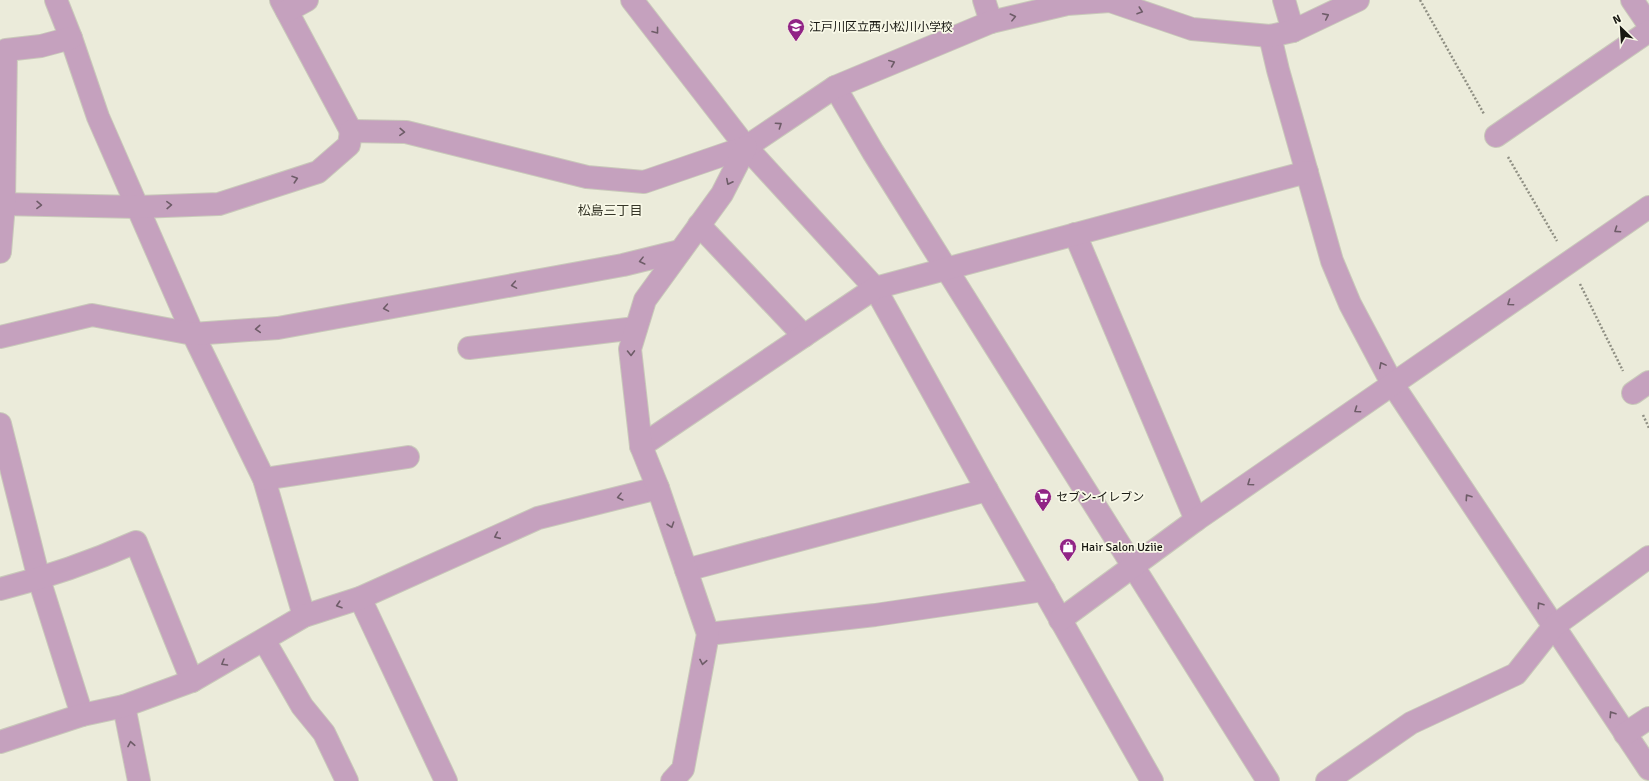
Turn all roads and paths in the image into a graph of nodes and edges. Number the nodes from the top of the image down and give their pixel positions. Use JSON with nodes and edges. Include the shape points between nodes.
{"nodes":[{"id":1,"x":56,"y":0,"type":"edge"},
{"id":2,"x":307,"y":0,"type":"edge"},
{"id":3,"x":632,"y":0,"type":"edge"},
{"id":4,"x":984,"y":0,"type":"edge"},
{"id":5,"x":1284,"y":0,"type":"edge"},
{"id":6,"x":1358,"y":0,"type":"edge"},
{"id":7,"x":1420,"y":0,"type":"edge"},
{"id":8,"x":1632,"y":0,"type":"edge"},
{"id":9,"x":1066,"y":2,"type":"edge"},
{"id":10,"x":284,"y":6,"type":"edge"},
{"id":11,"x":992,"y":22,"type":"junction"},
{"id":12,"x":1649,"y":24,"type":"edge"},
{"id":13,"x":1649,"y":30,"type":"edge"},
{"id":14,"x":1293,"y":31,"type":"junction"},
{"id":15,"x":1270,"y":36,"type":"junction"},
{"id":16,"x":71,"y":38,"type":"junction"},
{"id":17,"x":835,"y":87,"type":"junction"},
{"id":18,"x":351,"y":131,"type":"junction"},
{"id":19,"x":1496,"y":136,"type":"joint"},
{"id":20,"x":746,"y":147,"type":"junction"},
{"id":21,"x":1307,"y":172,"type":"junction"},
{"id":22,"x":2,"y":204,"type":"edge"},
{"id":23,"x":138,"y":206,"type":"junction"},
{"id":24,"x":1649,"y":208,"type":"edge"},
{"id":25,"x":699,"y":225,"type":"junction"},
{"id":26,"x":1075,"y":234,"type":"junction"},
{"id":27,"x":0,"y":252,"type":"edge"},
{"id":28,"x":680,"y":252,"type":"junction"},
{"id":29,"x":947,"y":269,"type":"junction"},
{"id":30,"x":875,"y":288,"type":"junction"},
{"id":31,"x":636,"y":328,"type":"junction"},
{"id":32,"x":193,"y":334,"type":"junction"},
{"id":33,"x":804,"y":336,"type":"junction"},
{"id":34,"x":0,"y":338,"type":"edge"},
{"id":35,"x":469,"y":348,"type":"dead end"},
{"id":36,"x":1393,"y":385,"type":"junction"},
{"id":37,"x":0,"y":424,"type":"edge"},
{"id":38,"x":641,"y":446,"type":"junction"},
{"id":39,"x":408,"y":457,"type":"dead end"},
{"id":40,"x":264,"y":479,"type":"junction"},
{"id":41,"x":658,"y":488,"type":"junction"},
{"id":42,"x":987,"y":490,"type":"junction"},
{"id":43,"x":1196,"y":520,"type":"junction"},
{"id":44,"x":1649,"y":557,"type":"edge"},
{"id":45,"x":1133,"y":567,"type":"junction"},
{"id":46,"x":686,"y":570,"type":"junction"},
{"id":47,"x":39,"y":579,"type":"junction"},
{"id":48,"x":0,"y":589,"type":"edge"},
{"id":49,"x":1044,"y":590,"type":"junction"},
{"id":50,"x":360,"y":598,"type":"junction"},
{"id":51,"x":304,"y":616,"type":"junction"},
{"id":52,"x":1060,"y":620,"type":"junction"},
{"id":53,"x":1554,"y":626,"type":"junction"},
{"id":54,"x":708,"y":634,"type":"junction"},
{"id":55,"x":264,"y":640,"type":"junction"},
{"id":56,"x":192,"y":681,"type":"junction"},
{"id":57,"x":124,"y":706,"type":"junction"},
{"id":58,"x":82,"y":715,"type":"junction"},
{"id":59,"x":1649,"y":718,"type":"edge"},
{"id":60,"x":1625,"y":734,"type":"junction"},
{"id":61,"x":0,"y":742,"type":"edge"},
{"id":62,"x":1649,"y":769,"type":"edge"},
{"id":63,"x":139,"y":781,"type":"edge"},
{"id":64,"x":347,"y":781,"type":"edge"},
{"id":65,"x":446,"y":781,"type":"edge"},
{"id":66,"x":672,"y":781,"type":"edge"},
{"id":67,"x":1152,"y":781,"type":"edge"},
{"id":68,"x":1268,"y":781,"type":"edge"},
{"id":69,"x":1327,"y":781,"type":"edge"}],
"edges":[{"from":1,"to":16,"type":"street"},
{"from":2,"to":10,"type":"street"},
{"from":3,"to":20,"type":"street","one_way":true},
{"from":4,"to":11,"type":"street"},
{"from":5,"to":14,"type":"street"},
{"from":14,"to":6,"type":"street","one_way":true},
{"from":7,"to":19,"type":"path"},
{"from":8,"to":12,"type":"street"},
{"from":11,"to":9,"type":"street","one_way":true},
{"from":9,"to":15,"type":"street","one_way":true,"via":[[1110,1],[1192,29]]},
{"from":10,"to":18,"type":"street"},
{"from":17,"to":11,"type":"street","one_way":true},
{"from":13,"to":19,"type":"street"},
{"from":14,"to":15,"type":"street"},
{"from":15,"to":21,"type":"street"},
{"from":16,"to":22,"type":"street","via":[[40,46],[6,50]]},
{"from":16,"to":23,"type":"street","via":[[98,117]]},
{"from":20,"to":17,"type":"street","one_way":true},
{"from":17,"to":29,"type":"street"},
{"from":18,"to":20,"type":"street","one_way":true,"via":[[406,132],[587,177],[644,182]]},
{"from":23,"to":18,"type":"street","one_way":true,"via":[[219,204],[318,172],[349,145]]},
{"from":20,"to":25,"type":"street","one_way":true,"via":[[722,194]]},
{"from":20,"to":30,"type":"street"},
{"from":21,"to":26,"type":"street"},
{"from":36,"to":21,"type":"street","one_way":true,"via":[[1350,304],[1332,261]]},
{"from":22,"to":23,"type":"street","one_way":true},
{"from":22,"to":27,"type":"street"},
{"from":23,"to":32,"type":"street"},
{"from":24,"to":36,"type":"street","one_way":true},
{"from":25,"to":28,"type":"street"},
{"from":25,"to":33,"type":"street"},
{"from":26,"to":29,"type":"street"},
{"from":26,"to":43,"type":"street"},
{"from":28,"to":31,"type":"street","via":[[644,300]]},
{"from":28,"to":32,"type":"street","one_way":true,"via":[[623,266],[278,328]]},
{"from":29,"to":30,"type":"street"},
{"from":29,"to":45,"type":"street"},
{"from":30,"to":33,"type":"street"},
{"from":30,"to":42,"type":"street"},
{"from":31,"to":35,"type":"street"},
{"from":31,"to":38,"type":"street","one_way":true,"via":[[630,349]]},
{"from":32,"to":34,"type":"street","via":[[92,315]]},
{"from":32,"to":40,"type":"street"},
{"from":33,"to":38,"type":"street"},
{"from":36,"to":43,"type":"street","one_way":true},
{"from":53,"to":36,"type":"street","one_way":true},
{"from":37,"to":47,"type":"street"},
{"from":38,"to":41,"type":"street"},
{"from":39,"to":40,"type":"street"},
{"from":40,"to":51,"type":"street"},
{"from":41,"to":46,"type":"street","one_way":true},
{"from":41,"to":50,"type":"street","one_way":true,"via":[[538,518]]},
{"from":42,"to":46,"type":"street"},
{"from":42,"to":49,"type":"street"},
{"from":43,"to":45,"type":"street"},
{"from":44,"to":53,"type":"street"},
{"from":45,"to":52,"type":"street"},
{"from":45,"to":68,"type":"street"},
{"from":46,"to":54,"type":"street"},
{"from":47,"to":48,"type":"street"},
{"from":47,"to":56,"type":"street","via":[[94,561],[136,542]]},
{"from":47,"to":58,"type":"street"},
{"from":49,"to":52,"type":"street"},
{"from":49,"to":54,"type":"street","via":[[875,615]]},
{"from":50,"to":51,"type":"street","one_way":true},
{"from":50,"to":65,"type":"street"},
{"from":51,"to":55,"type":"street"},
{"from":52,"to":67,"type":"street"},
{"from":60,"to":53,"type":"street","one_way":true},
{"from":53,"to":69,"type":"street","via":[[1516,674],[1411,723]]},
{"from":54,"to":66,"type":"street","one_way":true,"via":[[683,768]]},
{"from":55,"to":56,"type":"street","one_way":true},
{"from":55,"to":64,"type":"street","via":[[302,706],[324,733]]},
{"from":56,"to":57,"type":"street"},
{"from":57,"to":58,"type":"street"},
{"from":63,"to":57,"type":"street","one_way":true},
{"from":58,"to":61,"type":"street"},
{"from":59,"to":60,"type":"street"},
{"from":60,"to":62,"type":"street"}]}
